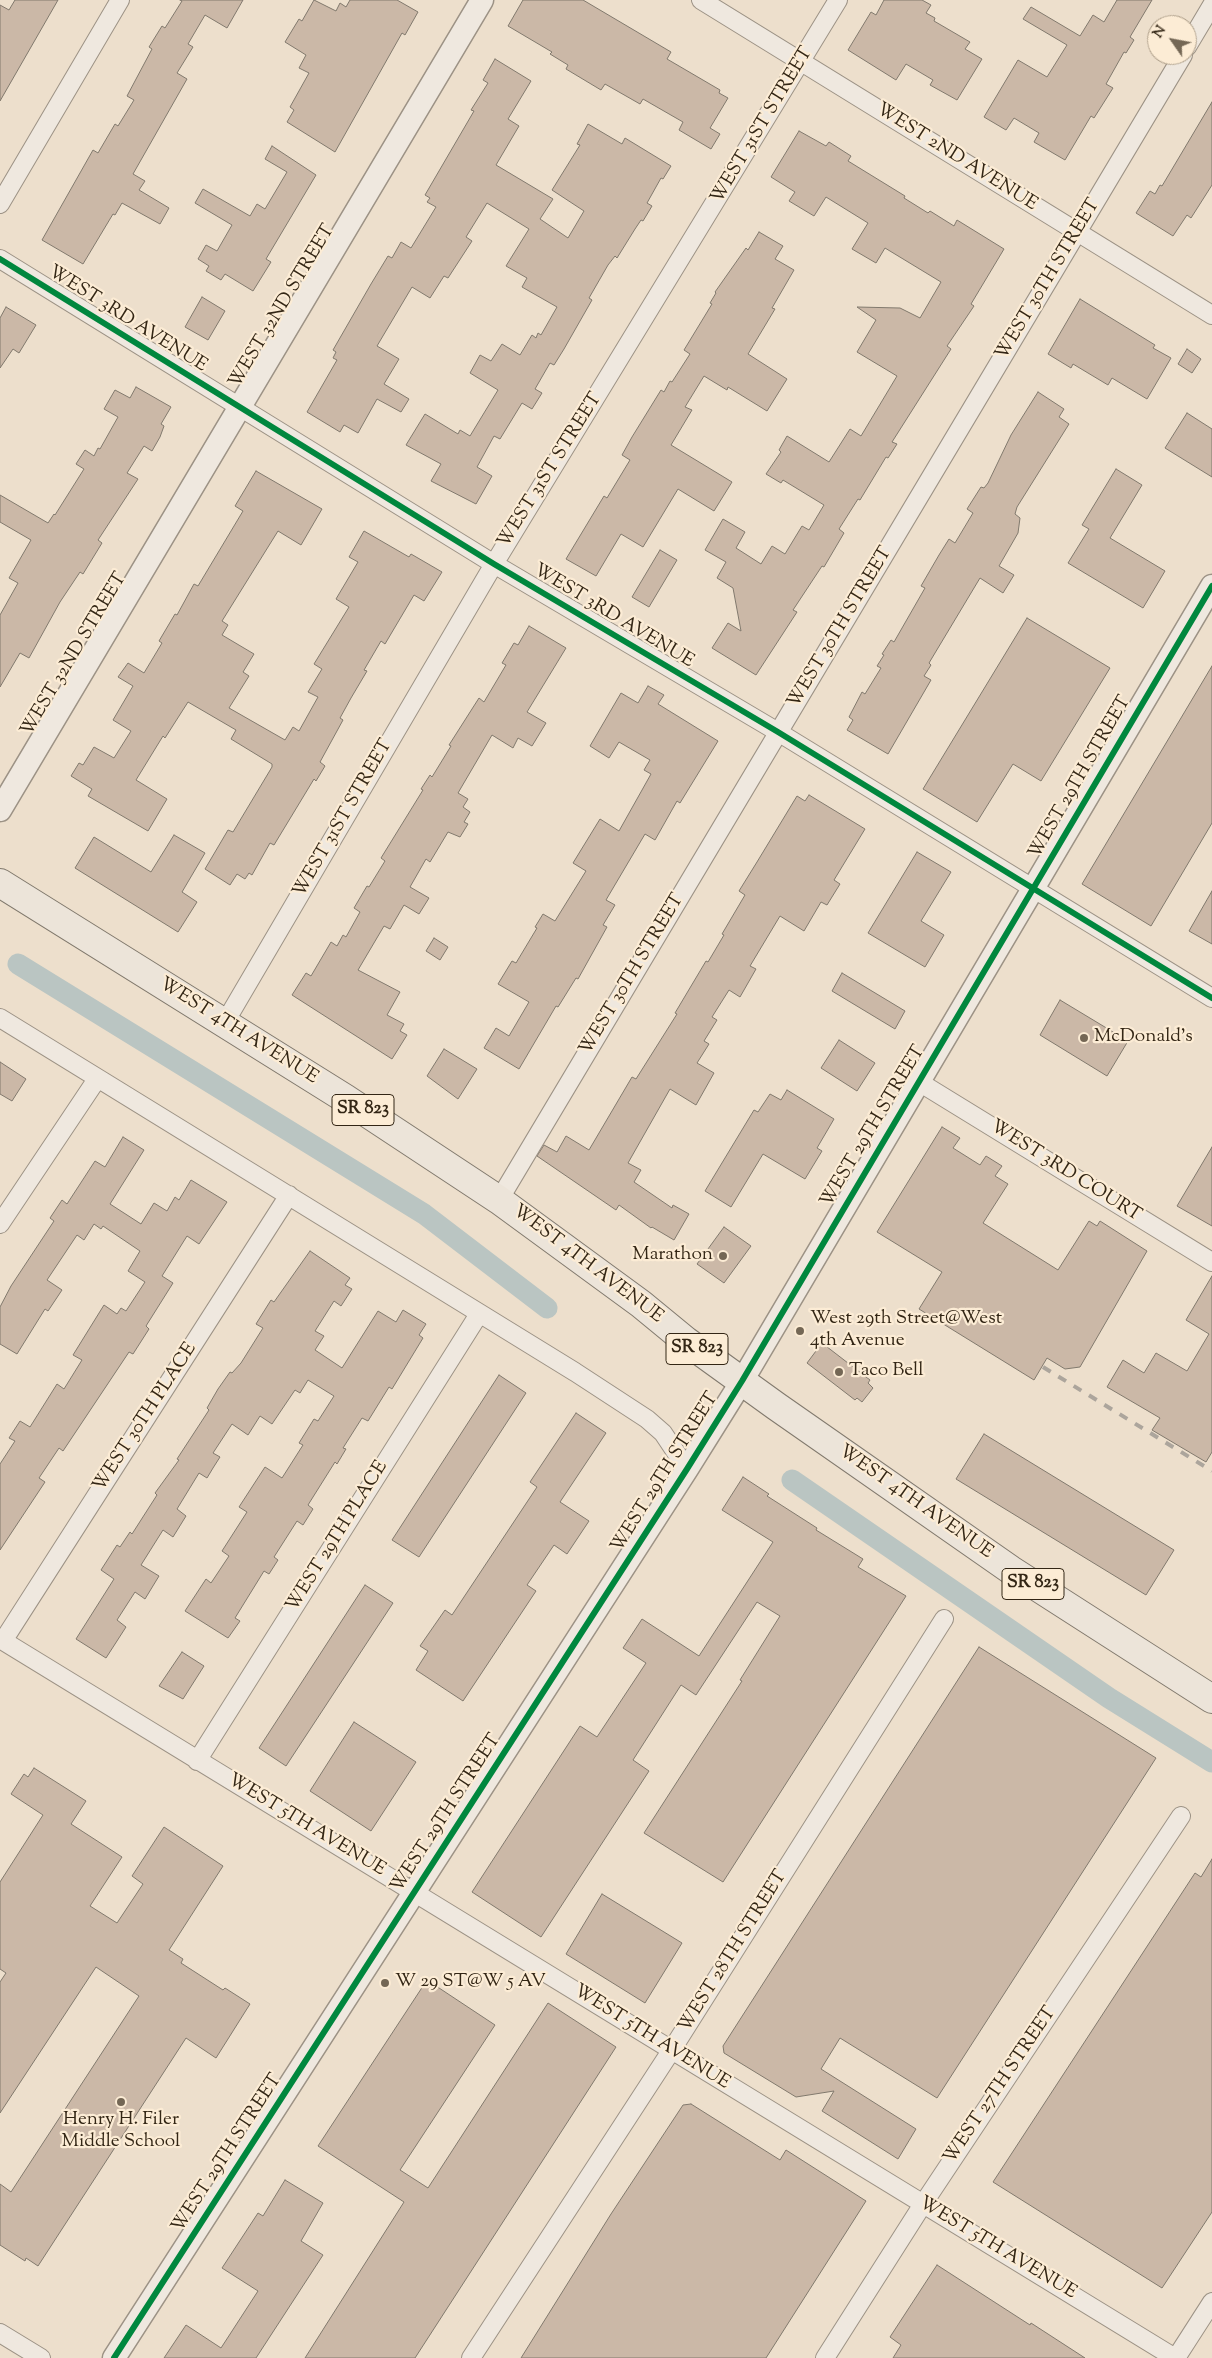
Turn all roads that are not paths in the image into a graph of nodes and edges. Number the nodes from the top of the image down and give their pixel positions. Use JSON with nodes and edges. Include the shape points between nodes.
{"nodes":[{"id":1,"x":120,"y":0,"type":"edge"},
{"id":2,"x":482,"y":0,"type":"edge"},
{"id":3,"x":701,"y":0,"type":"edge"},
{"id":4,"x":838,"y":0,"type":"edge"},
{"id":5,"x":1212,"y":5,"type":"edge"},
{"id":6,"x":1197,"y":30,"type":"edge"},
{"id":7,"x":802,"y":61,"type":"junction"},
{"id":8,"x":1176,"y":65,"type":"edge"},
{"id":9,"x":0,"y":204,"type":"edge"},
{"id":10,"x":1077,"y":233,"type":"junction"},
{"id":11,"x":0,"y":259,"type":"edge"},
{"id":12,"x":1212,"y":315,"type":"edge"},
{"id":13,"x":240,"y":409,"type":"junction"},
{"id":14,"x":494,"y":564,"type":"junction"},
{"id":15,"x":1212,"y":586,"type":"edge"},
{"id":16,"x":778,"y":732,"type":"junction"},
{"id":17,"x":0,"y":810,"type":"edge"},
{"id":18,"x":0,"y":883,"type":"edge"},
{"id":19,"x":1033,"y":889,"type":"junction"},
{"id":20,"x":1212,"y":998,"type":"edge"},
{"id":21,"x":0,"y":1018,"type":"edge"},
{"id":22,"x":224,"y":1024,"type":"junction"},
{"id":23,"x":97,"y":1079,"type":"junction"},
{"id":24,"x":919,"y":1082,"type":"junction"},
{"id":25,"x":289,"y":1195,"type":"junction"},
{"id":26,"x":499,"y":1200,"type":"junction"},
{"id":27,"x":0,"y":1224,"type":"edge"},
{"id":28,"x":1212,"y":1262,"type":"edge"},
{"id":29,"x":479,"y":1314,"type":"junction"},
{"id":30,"x":742,"y":1381,"type":"junction"},
{"id":31,"x":687,"y":1470,"type":"junction"},
{"id":32,"x":944,"y":1619,"type":"dead end"},
{"id":33,"x":1,"y":1640,"type":"edge"},
{"id":34,"x":1212,"y":1698,"type":"edge"},
{"id":35,"x":196,"y":1761,"type":"junction"},
{"id":36,"x":1181,"y":1816,"type":"dead end"},
{"id":37,"x":415,"y":1892,"type":"junction"},
{"id":38,"x":671,"y":2051,"type":"junction"},
{"id":39,"x":923,"y":2204,"type":"junction"},
{"id":40,"x":1212,"y":2302,"type":"edge"},
{"id":41,"x":0,"y":2333,"type":"edge"},
{"id":42,"x":41,"y":2358,"type":"edge"},
{"id":43,"x":114,"y":2358,"type":"edge"},
{"id":44,"x":471,"y":2358,"type":"edge"},
{"id":45,"x":825,"y":2358,"type":"edge"},
{"id":46,"x":1176,"y":2358,"type":"edge"}],
"edges":[{"from":1,"to":9,"type":"street"},
{"from":2,"to":13,"type":"street","name":"WEST 32ND STREET"},
{"from":3,"to":7,"type":"street","name":"WEST 2ND AVENUE"},
{"from":4,"to":7,"type":"street","name":"WEST 31ST STREET"},
{"from":5,"to":6,"type":"street"},
{"from":7,"to":10,"type":"street","name":"WEST 2ND AVENUE"},
{"from":7,"to":14,"type":"street","name":"WEST 31ST STREET"},
{"from":8,"to":10,"type":"street","name":"WEST 30TH STREET"},
{"from":10,"to":12,"type":"street","name":"WEST 2ND AVENUE"},
{"from":10,"to":16,"type":"street","name":"WEST 30TH STREET"},
{"from":11,"to":13,"type":"street","name":"WEST 3RD AVENUE"},
{"from":13,"to":14,"type":"street","name":"WEST 3RD AVENUE"},
{"from":13,"to":17,"type":"street","name":"WEST 32ND STREET"},
{"from":14,"to":16,"type":"street","name":"WEST 3RD AVENUE"},
{"from":14,"to":22,"type":"street","name":"WEST 31ST STREET"},
{"from":15,"to":19,"type":"street","name":"WEST 29TH STREET"},
{"from":16,"to":19,"type":"street","name":"WEST 3RD AVENUE"},
{"from":16,"to":26,"type":"street","name":"WEST 30TH STREET"},
{"from":18,"to":22,"type":"main road","name":"WEST 4TH AVENUE","number":"SR 823"},
{"from":19,"to":20,"type":"street","name":"WEST 3RD AVENUE"},
{"from":19,"to":24,"type":"street","name":"WEST 29TH STREET"},
{"from":21,"to":23,"type":"street"},
{"from":22,"to":26,"type":"main road","name":"WEST 4TH AVENUE","number":"SR 823","via":[[346,1099]]},
{"from":23,"to":25,"type":"street"},
{"from":23,"to":27,"type":"street"},
{"from":24,"to":28,"type":"street","name":"WEST 3RD COURT"},
{"from":24,"to":30,"type":"street","name":"WEST 29TH STREET"},
{"from":25,"to":29,"type":"street"},
{"from":25,"to":33,"type":"street","name":"WEST 30TH PLACE"},
{"from":26,"to":30,"type":"main road","name":"WEST 4TH AVENUE","number":"SR 823"},
{"from":29,"to":31,"type":"street","via":[[575,1372],[658,1428]]},
{"from":29,"to":35,"type":"street","name":"WEST 29TH PLACE"},
{"from":30,"to":31,"type":"street","name":"WEST 29TH STREET"},
{"from":30,"to":34,"type":"main road","name":"WEST 4TH AVENUE","number":"SR 823","via":[[1011,1570]]},
{"from":31,"to":37,"type":"street","name":"WEST 29TH STREET"},
{"from":32,"to":38,"type":"street","name":"WEST 28TH STREET"},
{"from":33,"to":35,"type":"street","name":"WEST 5TH AVENUE"},
{"from":35,"to":37,"type":"street","name":"WEST 5TH AVENUE"},
{"from":36,"to":39,"type":"street","name":"WEST 27TH STREET"},
{"from":37,"to":38,"type":"street","name":"WEST 5TH AVENUE"},
{"from":37,"to":43,"type":"street","name":"WEST 29TH STREET"},
{"from":38,"to":39,"type":"street","name":"WEST 5TH AVENUE"},
{"from":38,"to":44,"type":"street","name":"WEST 28TH STREET"},
{"from":39,"to":45,"type":"street","name":"WEST 27TH STREET"},
{"from":39,"to":46,"type":"street","name":"WEST 5TH AVENUE"},
{"from":40,"to":46,"type":"street"},
{"from":41,"to":42,"type":"street"}]}
